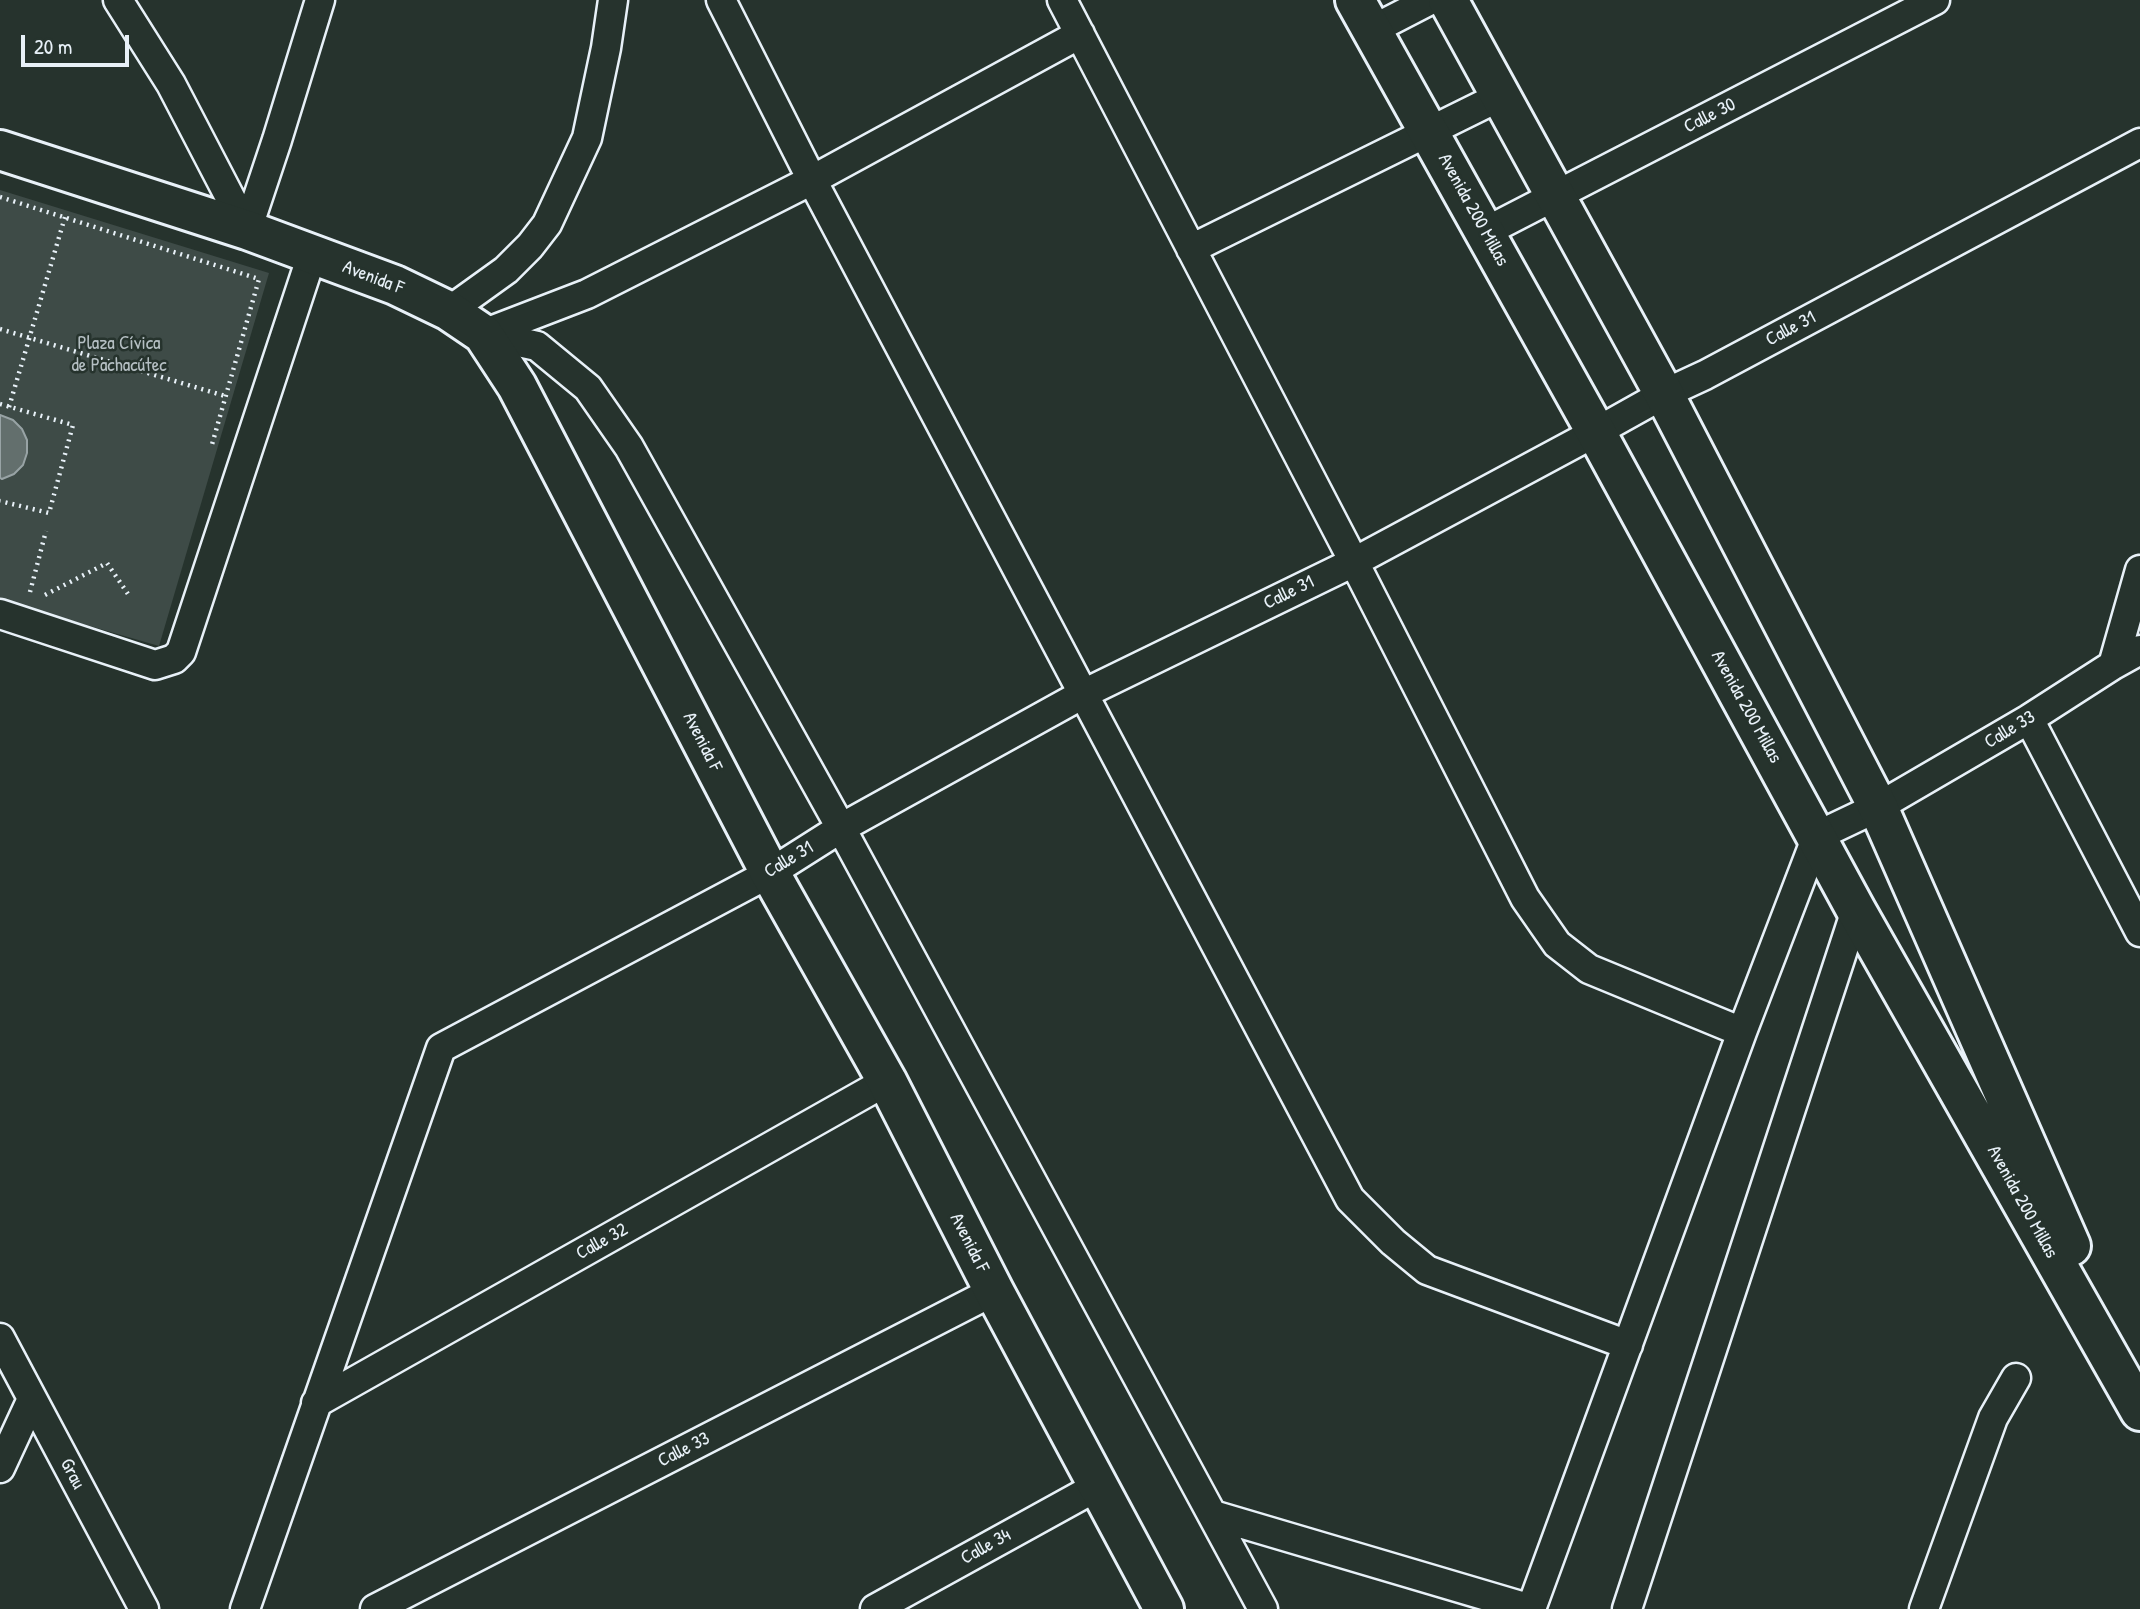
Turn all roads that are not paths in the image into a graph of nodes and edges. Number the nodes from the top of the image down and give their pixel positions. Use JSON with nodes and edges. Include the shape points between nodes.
{"nodes":[{"id":1,"x":118,"y":0,"type":"edge"},
{"id":2,"x":320,"y":0,"type":"edge"},
{"id":3,"x":613,"y":0,"type":"edge"},
{"id":4,"x":720,"y":0,"type":"edge"},
{"id":5,"x":1062,"y":0,"type":"edge"},
{"id":6,"x":1430,"y":0,"type":"edge"},
{"id":7,"x":1448,"y":0,"type":"edge"},
{"id":8,"x":1935,"y":0,"type":"edge"},
{"id":9,"x":1364,"y":15,"type":"edge"},
{"id":10,"x":1080,"y":34,"type":"junction"},
{"id":11,"x":1501,"y":96,"type":"junction"},
{"id":12,"x":1428,"y":130,"type":"junction"},
{"id":13,"x":2140,"y":143,"type":"edge"},
{"id":14,"x":0,"y":150,"type":"edge"},
{"id":15,"x":812,"y":180,"type":"junction"},
{"id":16,"x":1555,"y":196,"type":"junction"},
{"id":17,"x":247,"y":230,"type":"junction"},
{"id":18,"x":1485,"y":232,"type":"junction"},
{"id":19,"x":1191,"y":249,"type":"junction"},
{"id":20,"x":312,"y":255,"type":"junction"},
{"id":21,"x":449,"y":311,"type":"junction"},
{"id":22,"x":482,"y":334,"type":"junction"},
{"id":23,"x":1664,"y":394,"type":"junction"},
{"id":24,"x":1596,"y":432,"type":"junction"},
{"id":25,"x":1354,"y":562,"type":"junction"},
{"id":26,"x":2140,"y":570,"type":"edge"},
{"id":27,"x":0,"y":614,"type":"edge"},
{"id":28,"x":2140,"y":650,"type":"edge"},
{"id":29,"x":2113,"y":664,"type":"junction"},
{"id":30,"x":1083,"y":694,"type":"junction"},
{"id":31,"x":2029,"y":719,"type":"junction"},
{"id":32,"x":1878,"y":807,"type":"junction"},
{"id":33,"x":841,"y":828,"type":"junction"},
{"id":34,"x":1817,"y":836,"type":"junction"},
{"id":35,"x":770,"y":873,"type":"junction"},
{"id":36,"x":1856,"y":910,"type":"junction"},
{"id":37,"x":2140,"y":932,"type":"edge"},
{"id":38,"x":1742,"y":1032,"type":"junction"},
{"id":39,"x":887,"y":1081,"type":"junction"},
{"id":40,"x":994,"y":1291,"type":"junction"},
{"id":41,"x":0,"y":1338,"type":"edge"},
{"id":42,"x":1628,"y":1345,"type":"junction"},
{"id":43,"x":2017,"y":1378,"type":"dead end"},
{"id":44,"x":32,"y":1399,"type":"junction"},
{"id":45,"x":2140,"y":1402,"type":"edge"},
{"id":46,"x":317,"y":1403,"type":"junction"},
{"id":47,"x":2140,"y":1411,"type":"edge"},
{"id":48,"x":0,"y":1468,"type":"edge"},
{"id":49,"x":1098,"y":1486,"type":"junction"},
{"id":50,"x":1213,"y":1515,"type":"junction"},
{"id":51,"x":144,"y":1609,"type":"edge"},
{"id":52,"x":245,"y":1609,"type":"edge"},
{"id":53,"x":375,"y":1609,"type":"edge"},
{"id":54,"x":875,"y":1609,"type":"edge"},
{"id":55,"x":1164,"y":1609,"type":"edge"},
{"id":56,"x":1263,"y":1609,"type":"edge"},
{"id":57,"x":1531,"y":1609,"type":"edge"},
{"id":58,"x":1627,"y":1609,"type":"edge"},
{"id":59,"x":1924,"y":1609,"type":"edge"}],
"edges":[{"from":1,"to":17,"type":"street","via":[[171,85]]},
{"from":2,"to":17,"type":"street"},
{"from":3,"to":21,"type":"street","via":[[587,138],[547,224],[506,270]]},
{"from":4,"to":15,"type":"street"},
{"from":5,"to":10,"type":"street"},
{"from":6,"to":9,"type":"street"},
{"from":7,"to":11,"type":"main road","name":"Avenida 200 Millas"},
{"from":8,"to":16,"type":"street","name":"Calle 30"},
{"from":9,"to":12,"type":"main road","name":"Avenida 200 Millas"},
{"from":10,"to":15,"type":"street"},
{"from":10,"to":19,"type":"street"},
{"from":11,"to":12,"type":"street"},
{"from":11,"to":16,"type":"main road","name":"Avenida 200 Millas"},
{"from":12,"to":18,"type":"main road","name":"Avenida 200 Millas"},
{"from":12,"to":19,"type":"street"},
{"from":13,"to":23,"type":"street","name":"Calle 31"},
{"from":14,"to":17,"type":"main road","name":"Avenida F"},
{"from":15,"to":22,"type":"street","via":[[587,294]]},
{"from":15,"to":30,"type":"street"},
{"from":16,"to":18,"type":"street","name":"Calle 30"},
{"from":16,"to":23,"type":"main road","name":"Avenida 200 Millas"},
{"from":17,"to":20,"type":"main road","name":"Avenida F"},
{"from":18,"to":24,"type":"main road","name":"Avenida 200 Millas"},
{"from":19,"to":25,"type":"street"},
{"from":20,"to":21,"type":"main road","name":"Avenida F","via":[[395,285]]},
{"from":20,"to":27,"type":"street","via":[[181,652],[155,665]]},
{"from":21,"to":22,"type":"main road","name":"Avenida F"},
{"from":22,"to":33,"type":"street","via":[[537,346],[588,388],[629,447]]},
{"from":22,"to":35,"type":"main road","name":"Avenida F","via":[[517,386]]},
{"from":23,"to":24,"type":"street","name":"Calle 31"},
{"from":23,"to":32,"type":"main road","name":"Avenida 200 Millas"},
{"from":24,"to":25,"type":"street","name":"Calle 31"},
{"from":24,"to":34,"type":"main road","name":"Avenida 200 Millas"},
{"from":25,"to":30,"type":"street","name":"Calle 31"},
{"from":25,"to":38,"type":"street","via":[[1525,898],[1557,944],[1589,969]]},
{"from":26,"to":29,"type":"street"},
{"from":28,"to":29,"type":"street","name":"Calle 33"},
{"from":29,"to":31,"type":"street","name":"Calle 33"},
{"from":30,"to":33,"type":"street","name":"Calle 31"},
{"from":30,"to":42,"type":"street","via":[[1350,1199],[1427,1270]]},
{"from":31,"to":32,"type":"street","name":"Calle 33"},
{"from":31,"to":37,"type":"street"},
{"from":32,"to":34,"type":"street","name":"Calle 33"},
{"from":32,"to":45,"type":"main road","name":"Avenida 200 Millas"},
{"from":33,"to":35,"type":"street","name":"Calle 31"},
{"from":33,"to":50,"type":"street"},
{"from":34,"to":36,"type":"main road","name":"Avenida 200 Millas"},
{"from":34,"to":38,"type":"street"},
{"from":35,"to":39,"type":"main road","name":"Avenida F"},
{"from":35,"to":46,"type":"street","name":"Calle 31","via":[[441,1048]]},
{"from":36,"to":47,"type":"main road","name":"Avenida 200 Millas"},
{"from":36,"to":58,"type":"street"},
{"from":38,"to":42,"type":"street"},
{"from":39,"to":40,"type":"main road","name":"Avenida F"},
{"from":39,"to":46,"type":"street","name":"Calle 32"},
{"from":40,"to":49,"type":"main road","name":"Avenida F"},
{"from":40,"to":53,"type":"street","name":"Calle 33"},
{"from":41,"to":44,"type":"street","name":"Grau"},
{"from":42,"to":57,"type":"street"},
{"from":43,"to":59,"type":"street","via":[[1993,1418]]},
{"from":44,"to":48,"type":"street"},
{"from":44,"to":51,"type":"street","name":"Grau"},
{"from":46,"to":52,"type":"street"},
{"from":49,"to":54,"type":"street","name":"Calle 34"},
{"from":49,"to":55,"type":"main road","name":"Avenida F"},
{"from":50,"to":56,"type":"street"},
{"from":50,"to":57,"type":"street"}]}
